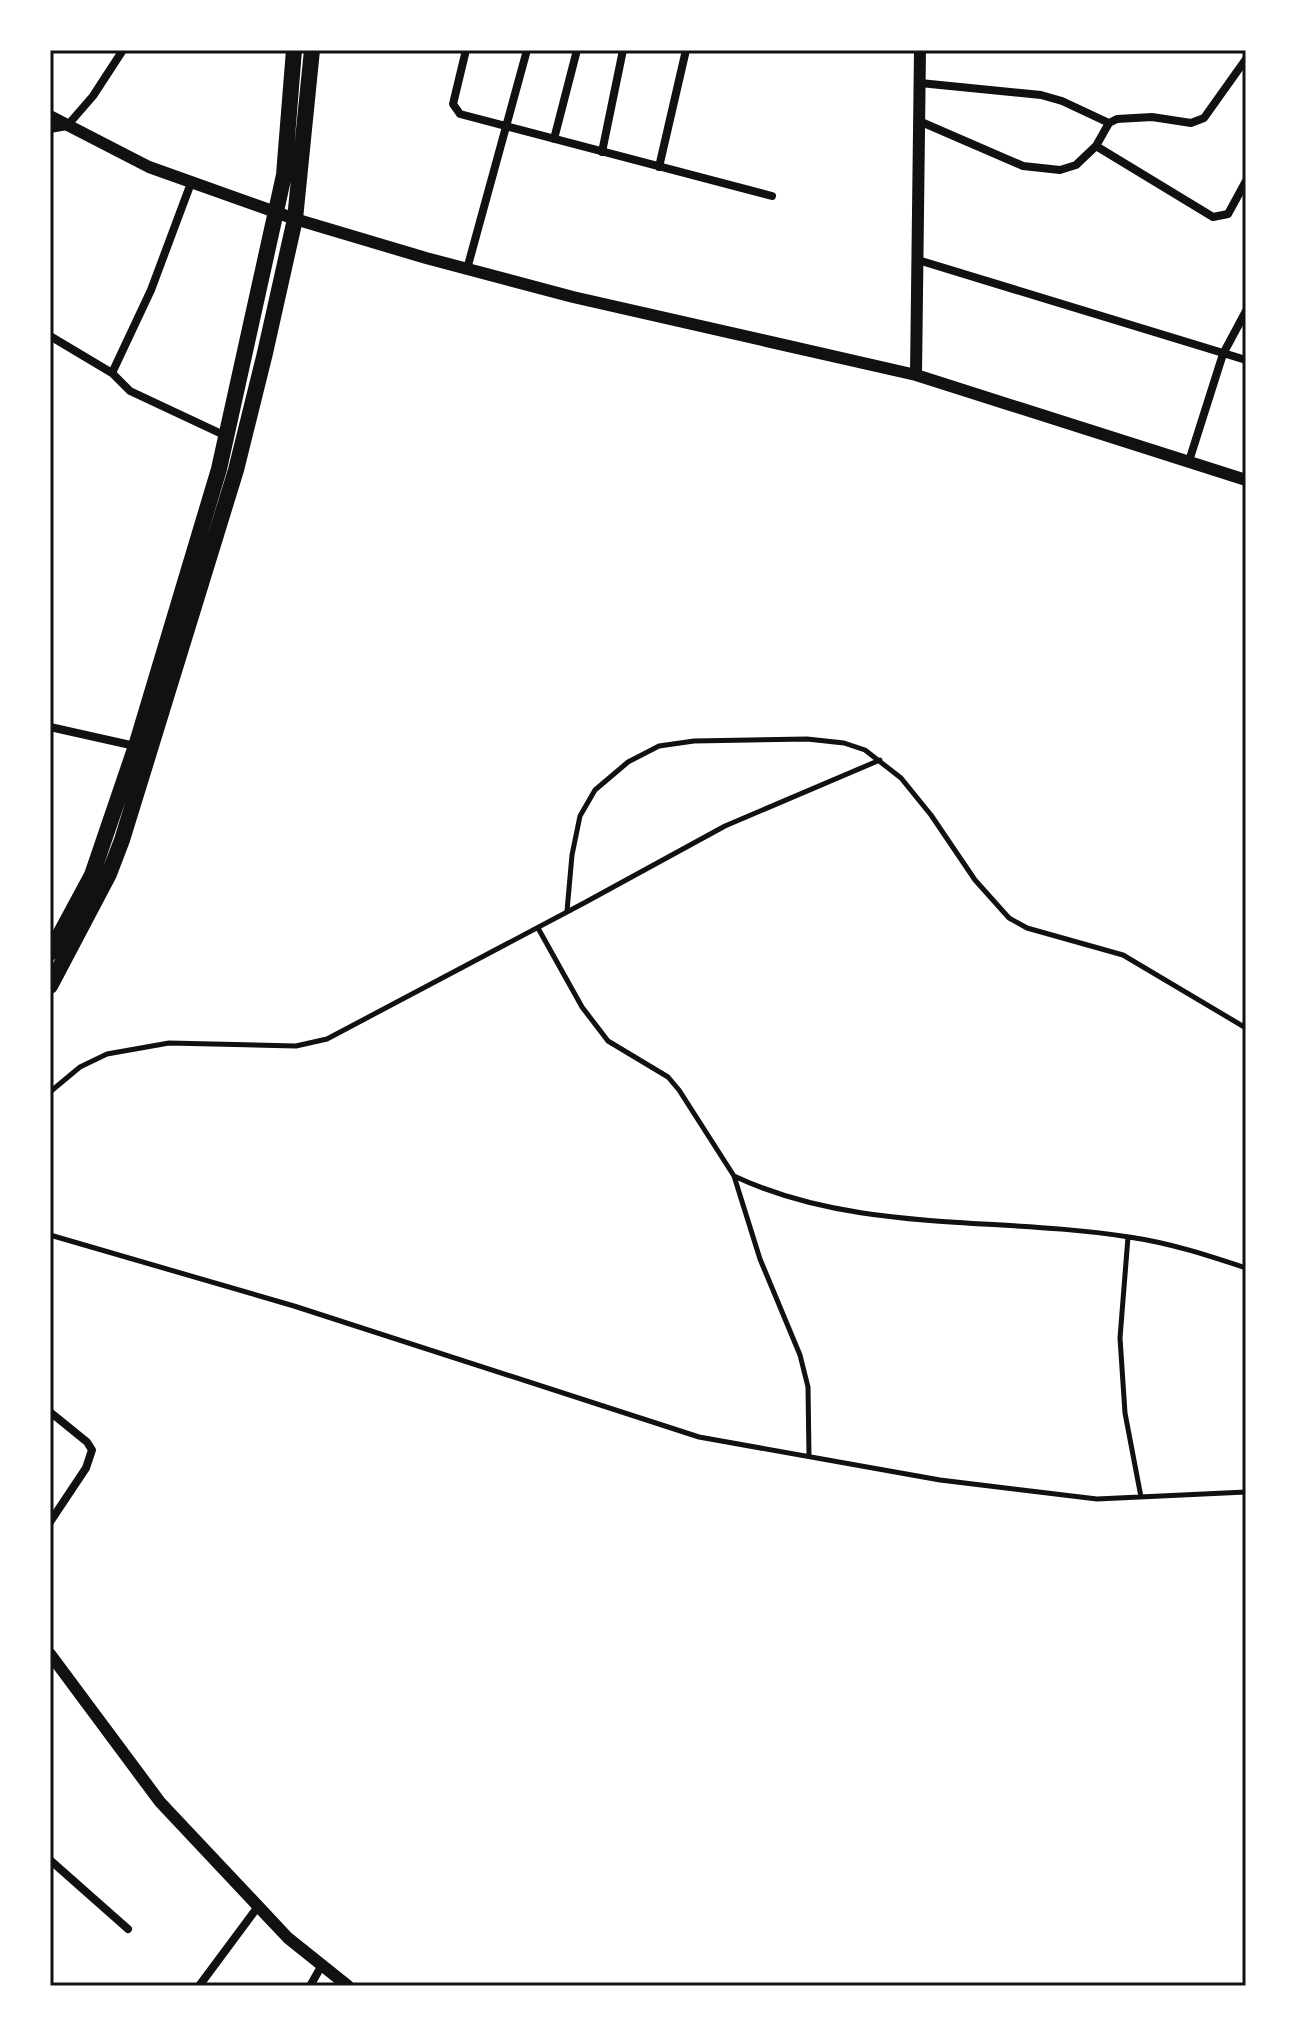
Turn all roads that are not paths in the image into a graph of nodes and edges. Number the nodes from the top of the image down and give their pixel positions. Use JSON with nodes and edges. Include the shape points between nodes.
{"nodes":[{"id":1,"x":123,"y":50,"type":"edge"},
{"id":2,"x":294,"y":50,"type":"edge"},
{"id":3,"x":312,"y":50,"type":"edge"},
{"id":4,"x":466,"y":50,"type":"edge"},
{"id":5,"x":527,"y":50,"type":"edge"},
{"id":6,"x":577,"y":50,"type":"edge"},
{"id":7,"x":623,"y":50,"type":"edge"},
{"id":8,"x":686,"y":50,"type":"edge"},
{"id":9,"x":920,"y":50,"type":"edge"},
{"id":10,"x":1246,"y":59,"type":"edge"},
{"id":11,"x":920,"y":83,"type":"junction"},
{"id":12,"x":50,"y":116,"type":"edge"},
{"id":13,"x":919,"y":121,"type":"junction"},
{"id":14,"x":1109,"y":123,"type":"junction"},
{"id":15,"x":67,"y":126,"type":"junction"},
{"id":16,"x":506,"y":127,"type":"junction"},
{"id":17,"x":50,"y":129,"type":"edge"},
{"id":18,"x":554,"y":139,"type":"junction"},
{"id":19,"x":1096,"y":146,"type":"junction"},
{"id":20,"x":602,"y":152,"type":"junction"},
{"id":21,"x":659,"y":167,"type":"junction"},
{"id":22,"x":1246,"y":181,"type":"edge"},
{"id":23,"x":191,"y":183,"type":"junction"},
{"id":24,"x":772,"y":196,"type":"dead end"},
{"id":25,"x":277,"y":214,"type":"junction"},
{"id":26,"x":295,"y":219,"type":"junction"},
{"id":27,"x":918,"y":260,"type":"junction"},
{"id":28,"x":467,"y":269,"type":"junction"},
{"id":29,"x":1246,"y":311,"type":"edge"},
{"id":30,"x":50,"y":336,"type":"edge"},
{"id":31,"x":1223,"y":354,"type":"junction"},
{"id":32,"x":1246,"y":360,"type":"edge"},
{"id":33,"x":112,"y":373,"type":"junction"},
{"id":34,"x":916,"y":375,"type":"junction"},
{"id":35,"x":227,"y":436,"type":"junction"},
{"id":36,"x":1189,"y":461,"type":"junction"},
{"id":37,"x":1246,"y":480,"type":"edge"},
{"id":38,"x":50,"y":727,"type":"edge"},
{"id":39,"x":136,"y":746,"type":"junction"},
{"id":40,"x":880,"y":760,"type":"junction"},
{"id":41,"x":567,"y":913,"type":"junction"},
{"id":42,"x":538,"y":928,"type":"junction"},
{"id":43,"x":50,"y":953,"type":"edge"},
{"id":44,"x":50,"y":986,"type":"edge"},
{"id":45,"x":1246,"y":1028,"type":"edge"},
{"id":46,"x":50,"y":1092,"type":"edge"},
{"id":47,"x":734,"y":1176,"type":"junction"},
{"id":48,"x":50,"y":1235,"type":"edge"},
{"id":49,"x":1128,"y":1237,"type":"junction"},
{"id":50,"x":1246,"y":1268,"type":"edge"},
{"id":51,"x":50,"y":1412,"type":"edge"},
{"id":52,"x":809,"y":1456,"type":"junction"},
{"id":53,"x":1246,"y":1492,"type":"edge"},
{"id":54,"x":1141,"y":1497,"type":"junction"},
{"id":55,"x":50,"y":1522,"type":"edge"},
{"id":56,"x":50,"y":1654,"type":"edge"},
{"id":57,"x":50,"y":1860,"type":"edge"},
{"id":58,"x":257,"y":1908,"type":"junction"},
{"id":59,"x":128,"y":1929,"type":"dead end"},
{"id":60,"x":322,"y":1965,"type":"junction"},
{"id":61,"x":199,"y":1986,"type":"edge"},
{"id":62,"x":310,"y":1986,"type":"edge"},
{"id":63,"x":348,"y":1986,"type":"edge"}],
"edges":[{"from":1,"to":15,"type":"street"},
{"from":2,"to":25,"type":"main road"},
{"from":3,"to":26,"type":"main road"},
{"from":4,"to":16,"type":"street","via":[[455,111]]},
{"from":5,"to":16,"type":"street"},
{"from":6,"to":18,"type":"street"},
{"from":7,"to":20,"type":"street"},
{"from":8,"to":21,"type":"street"},
{"from":9,"to":11,"type":"street"},
{"from":10,"to":14,"type":"street","via":[[1197,122],[1133,116]]},
{"from":11,"to":13,"type":"street"},
{"from":11,"to":14,"type":"street","via":[[1041,95]]},
{"from":12,"to":15,"type":"street"},
{"from":13,"to":19,"type":"street","via":[[1023,166],[1044,169],[1076,165]]},
{"from":13,"to":27,"type":"street"},
{"from":14,"to":19,"type":"street"},
{"from":15,"to":17,"type":"street"},
{"from":15,"to":23,"type":"street"},
{"from":16,"to":18,"type":"street"},
{"from":16,"to":28,"type":"street"},
{"from":18,"to":20,"type":"street"},
{"from":19,"to":22,"type":"street","via":[[1213,217],[1228,214]]},
{"from":20,"to":21,"type":"street"},
{"from":21,"to":24,"type":"street"},
{"from":23,"to":25,"type":"street"},
{"from":23,"to":33,"type":"street","via":[[151,290]]},
{"from":25,"to":26,"type":"street"},
{"from":25,"to":35,"type":"main road"},
{"from":26,"to":28,"type":"street"},
{"from":26,"to":44,"type":"main road","via":[[236,470],[126,828],[109,874]]},
{"from":27,"to":31,"type":"street"},
{"from":27,"to":34,"type":"street"},
{"from":28,"to":34,"type":"street"},
{"from":29,"to":31,"type":"street"},
{"from":30,"to":33,"type":"street"},
{"from":31,"to":32,"type":"street"},
{"from":31,"to":36,"type":"street"},
{"from":33,"to":35,"type":"street","via":[[141,398]]},
{"from":34,"to":36,"type":"street"},
{"from":35,"to":39,"type":"main road"},
{"from":36,"to":37,"type":"street"},
{"from":38,"to":39,"type":"street"},
{"from":39,"to":43,"type":"main road","via":[[92,875]]},
{"from":40,"to":41,"type":"lane","via":[[725,826]]},
{"from":40,"to":41,"type":"lane","via":[[844,743],[807,739],[659,746],[628,762],[595,790],[580,816]]},
{"from":40,"to":45,"type":"lane","via":[[901,778],[1009,918],[1123,955]]},
{"from":41,"to":42,"type":"lane"},
{"from":42,"to":46,"type":"lane","via":[[327,1039],[296,1046],[169,1043],[107,1054],[80,1067]]},
{"from":42,"to":47,"type":"lane","via":[[582,1007],[608,1041],[668,1077]]},
{"from":47,"to":49,"type":"lane","via":[[766,1191],[826,1206]]},
{"from":47,"to":52,"type":"lane","via":[[760,1259],[800,1355],[808,1387]]},
{"from":48,"to":52,"type":"lane","via":[[294,1306],[699,1437]]},
{"from":49,"to":50,"type":"lane","via":[[1191,1249]]},
{"from":49,"to":54,"type":"lane","via":[[1120,1338],[1125,1413]]},
{"from":51,"to":55,"type":"street","via":[[92,1450]]},
{"from":52,"to":54,"type":"lane","via":[[956,1482],[1097,1499]]},
{"from":53,"to":54,"type":"lane"},
{"from":56,"to":58,"type":"street","via":[[160,1802]]},
{"from":57,"to":59,"type":"street"},
{"from":58,"to":60,"type":"street"},
{"from":58,"to":61,"type":"street"},
{"from":60,"to":62,"type":"street"},
{"from":60,"to":63,"type":"street"}]}
